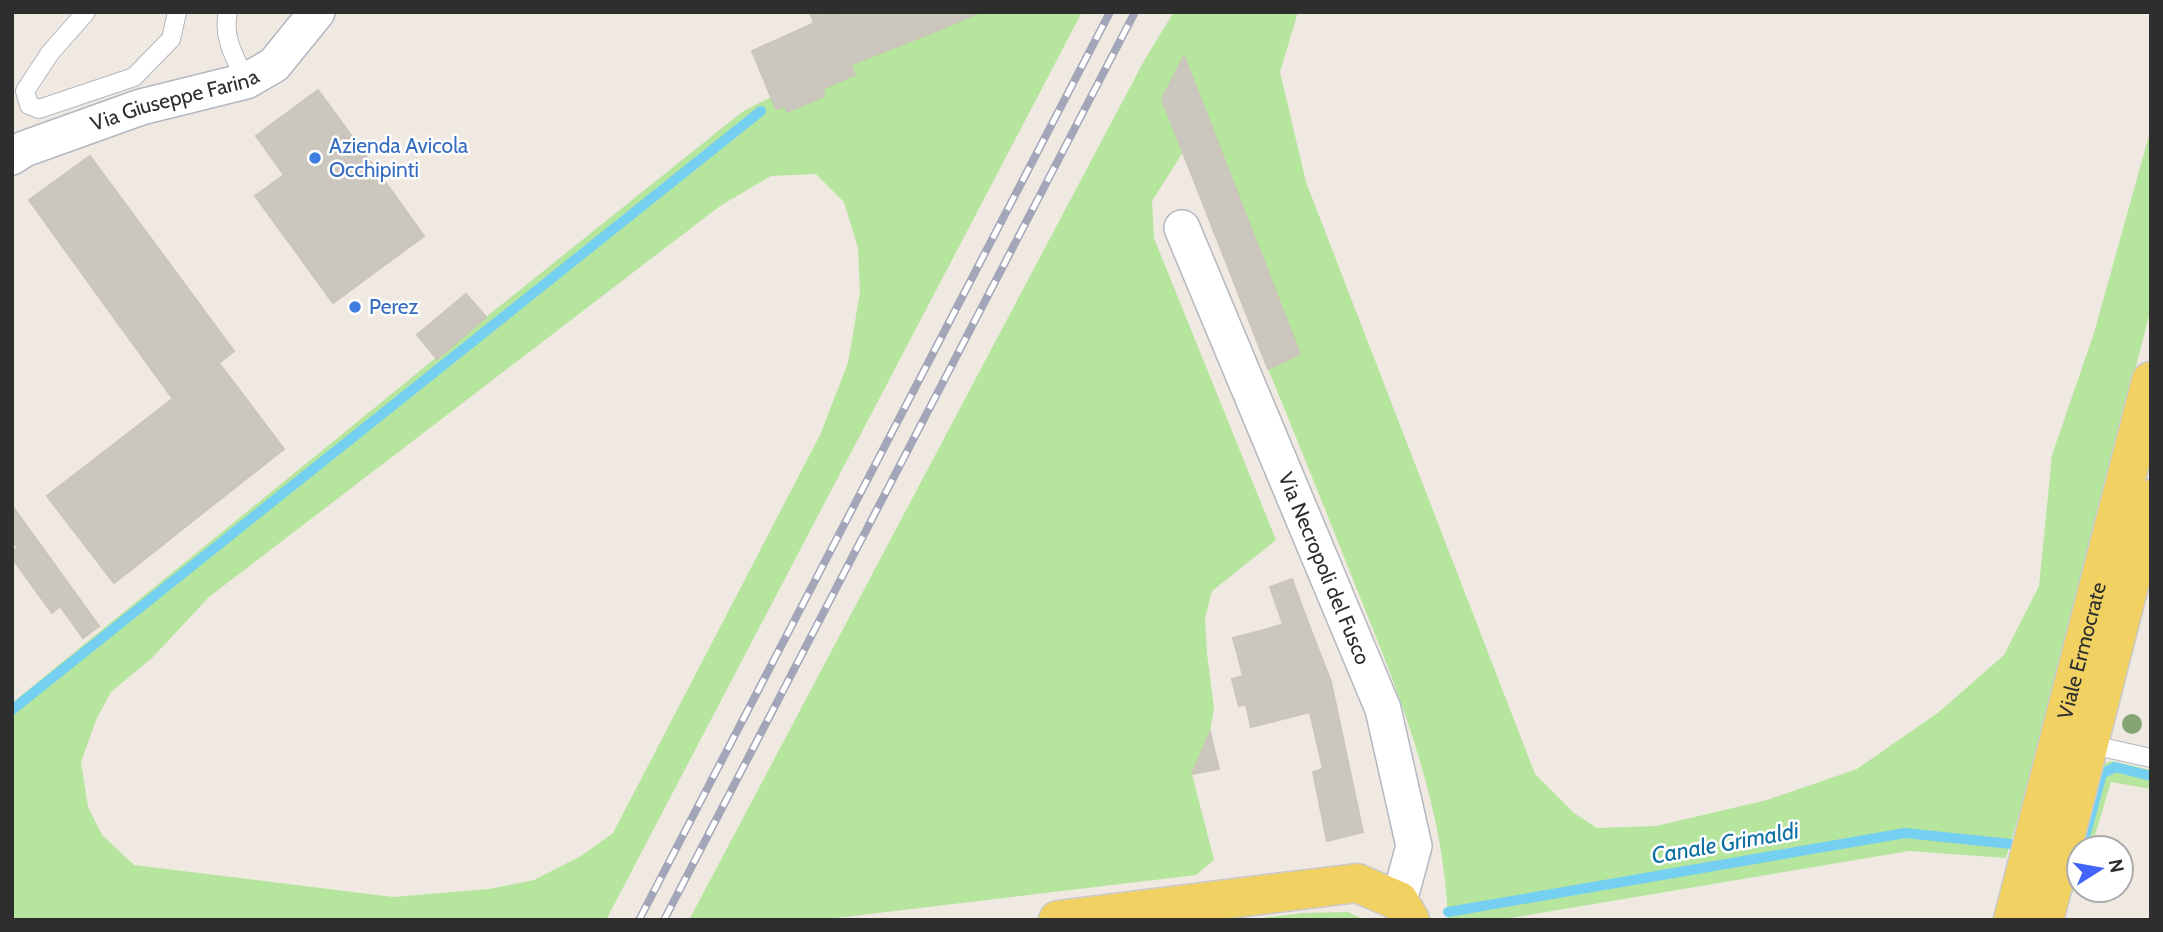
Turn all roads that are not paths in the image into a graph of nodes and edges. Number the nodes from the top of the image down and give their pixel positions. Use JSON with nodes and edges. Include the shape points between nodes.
{"nodes":[{"id":1,"x":86,"y":12,"type":"edge"},
{"id":2,"x":177,"y":12,"type":"edge"},
{"id":3,"x":228,"y":12,"type":"edge"},
{"id":4,"x":317,"y":12,"type":"edge"},
{"id":5,"x":246,"y":80,"type":"junction"},
{"id":6,"x":137,"y":92,"type":"junction"},
{"id":7,"x":12,"y":157,"type":"edge"},
{"id":8,"x":1182,"y":228,"type":"dead end"},
{"id":9,"x":2151,"y":381,"type":"edge"},
{"id":10,"x":2151,"y":499,"type":"edge"},
{"id":11,"x":2088,"y":744,"type":"junction"},
{"id":12,"x":2151,"y":758,"type":"edge"},
{"id":13,"x":1404,"y":910,"type":"edge"},
{"id":14,"x":1058,"y":920,"type":"edge"},
{"id":15,"x":2013,"y":920,"type":"edge"},
{"id":16,"x":2044,"y":920,"type":"edge"}],
"edges":[{"from":1,"to":6,"type":"lane","via":[[25,92],[29,104],[40,110]]},
{"from":2,"to":6,"type":"lane","via":[[172,39]]},
{"from":3,"to":5,"type":"lane","via":[[229,44]]},
{"from":4,"to":5,"type":"street","name":"Via Giuseppe Farina","via":[[274,65]]},
{"from":5,"to":6,"type":"street","name":"Via Giuseppe Farina"},
{"from":6,"to":7,"type":"street","name":"Via Giuseppe Farina"},
{"from":8,"to":13,"type":"street","name":"Via Necropoli del Fusco","via":[[1383,709],[1414,846]]},
{"from":9,"to":15,"type":"main road","name":"Viale Ermocrate"},
{"from":10,"to":11,"type":"main road","name":"Viale Ermocrate"},
{"from":11,"to":12,"type":"lane"},
{"from":11,"to":16,"type":"main road","name":"Viale Ermocrate"},
{"from":13,"to":14,"type":"main road","via":[[1357,883]]}]}
